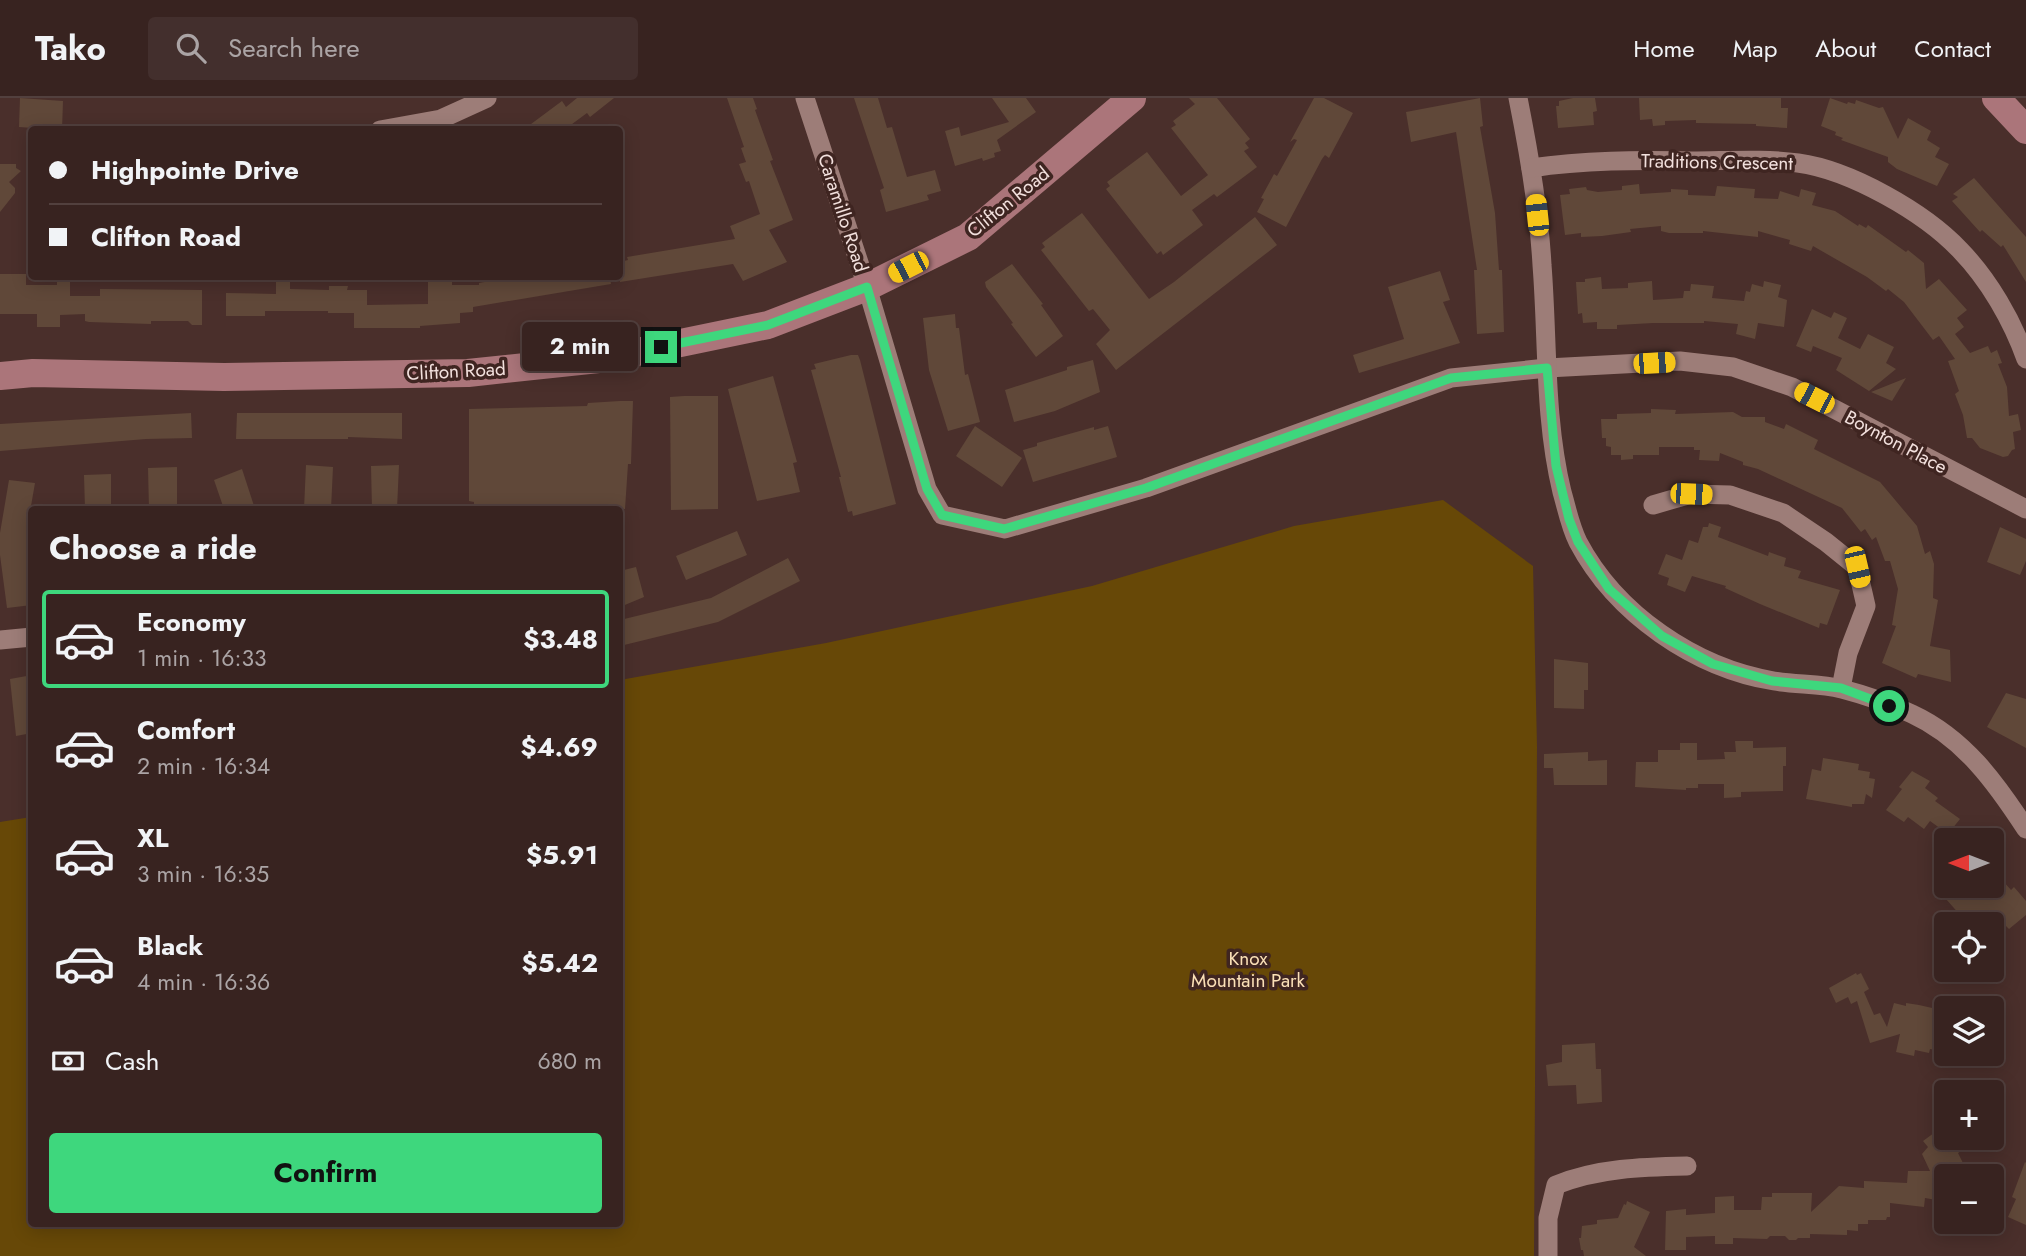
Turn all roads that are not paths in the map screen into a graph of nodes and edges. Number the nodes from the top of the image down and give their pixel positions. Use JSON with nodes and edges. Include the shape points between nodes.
{"nodes":[{"id":1,"x":487,"y":98,"type":"edge"},
{"id":2,"x":805,"y":98,"type":"edge"},
{"id":3,"x":1132,"y":98,"type":"edge"},
{"id":4,"x":1518,"y":98,"type":"edge"},
{"id":5,"x":1996,"y":98,"type":"edge"},
{"id":6,"x":402,"y":126,"type":"edge"},
{"id":7,"x":2026,"y":130,"type":"edge"},
{"id":8,"x":1531,"y":168,"type":"junction"},
{"id":9,"x":867,"y":287,"type":"junction"},
{"id":10,"x":2026,"y":359,"type":"edge"},
{"id":11,"x":1547,"y":368,"type":"junction"},
{"id":12,"x":0,"y":376,"type":"edge"},
{"id":13,"x":927,"y":489,"type":"joint"},
{"id":14,"x":1653,"y":505,"type":"dead end"},
{"id":15,"x":2026,"y":509,"type":"edge"},
{"id":16,"x":28,"y":637,"type":"edge"},
{"id":17,"x":0,"y":640,"type":"edge"},
{"id":18,"x":1841,"y":688,"type":"junction"},
{"id":19,"x":2026,"y":829,"type":"edge"},
{"id":20,"x":1687,"y":1166,"type":"dead end"},
{"id":21,"x":1548,"y":1256,"type":"edge"}],
"edges":[{"from":1,"to":6,"type":"street","via":[[441,119]]},
{"from":2,"to":9,"type":"street","name":"Caramillo Road"},
{"from":3,"to":9,"type":"main road","name":"Clifton Road","via":[[968,237]]},
{"from":4,"to":8,"type":"street"},
{"from":5,"to":7,"type":"main road"},
{"from":8,"to":10,"type":"street","name":"Traditions Crescent","via":[[1625,161],[1772,161],[1850,176],[1912,211],[1960,249],[1994,294]]},
{"from":8,"to":11,"type":"street"},
{"from":9,"to":12,"type":"main road","name":"Clifton Road","via":[[768,325],[608,358],[468,373]]},
{"from":9,"to":13,"type":"street","name":"Caramillo Road"},
{"from":11,"to":13,"type":"street","name":"Boynton Place","via":[[1451,378],[1146,488],[1004,529],[942,515]]},
{"from":11,"to":15,"type":"street","name":"Boynton Place","via":[[1680,361],[1733,367],[1792,387]]},
{"from":11,"to":18,"type":"street","via":[[1556,466],[1569,519],[1578,542],[1609,589],[1662,636],[1713,664],[1772,681]]},
{"from":14,"to":18,"type":"street","via":[[1691,494],[1730,495],[1783,513],[1857,567],[1866,606],[1848,653]]},
{"from":16,"to":17,"type":"street"},
{"from":18,"to":19,"type":"street","via":[[1913,714],[1949,736],[1979,763]]},
{"from":20,"to":21,"type":"street","via":[[1613,1170],[1556,1185],[1548,1217]]}]}
